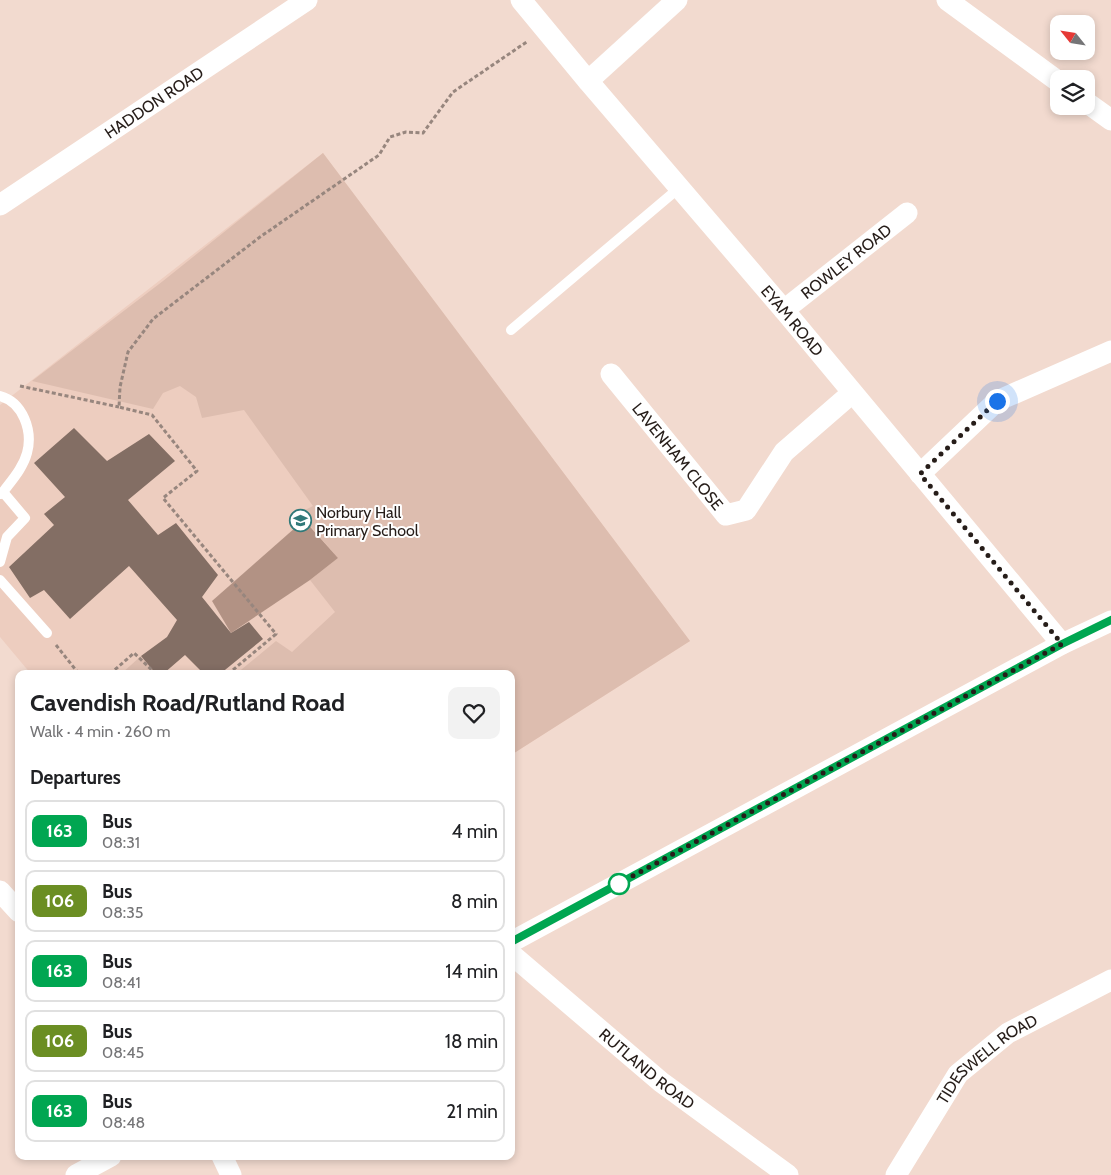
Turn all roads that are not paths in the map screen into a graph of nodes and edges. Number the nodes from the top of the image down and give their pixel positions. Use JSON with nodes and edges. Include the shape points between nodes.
{"nodes":[{"id":1,"x":307,"y":0,"type":"edge"},
{"id":2,"x":521,"y":0,"type":"edge"},
{"id":3,"x":677,"y":0,"type":"edge"},
{"id":4,"x":948,"y":0,"type":"edge"},
{"id":5,"x":1050,"y":75,"type":"edge"},
{"id":6,"x":588,"y":81,"type":"junction"},
{"id":7,"x":1095,"y":108,"type":"edge"},
{"id":8,"x":1111,"y":120,"type":"edge"},
{"id":9,"x":679,"y":188,"type":"junction"},
{"id":10,"x":0,"y":205,"type":"edge"},
{"id":11,"x":907,"y":213,"type":"dead end"},
{"id":12,"x":784,"y":310,"type":"junction"},
{"id":13,"x":511,"y":330,"type":"dead end"},
{"id":14,"x":1111,"y":351,"type":"edge"},
{"id":15,"x":611,"y":374,"type":"dead end"},
{"id":16,"x":852,"y":393,"type":"junction"},
{"id":17,"x":0,"y":396,"type":"edge"},
{"id":18,"x":920,"y":474,"type":"junction"},
{"id":19,"x":2,"y":493,"type":"edge"},
{"id":20,"x":0,"y":562,"type":"edge"},
{"id":21,"x":0,"y":580,"type":"edge"},
{"id":22,"x":1111,"y":620,"type":"edge"},
{"id":23,"x":47,"y":633,"type":"road end"},
{"id":24,"x":1062,"y":644,"type":"junction"},
{"id":25,"x":0,"y":891,"type":"edge"},
{"id":26,"x":15,"y":908,"type":"edge"},
{"id":27,"x":515,"y":940,"type":"edge"},
{"id":28,"x":515,"y":957,"type":"edge"},
{"id":29,"x":1111,"y":980,"type":"edge"},
{"id":30,"x":104,"y":1160,"type":"edge"},
{"id":31,"x":224,"y":1160,"type":"edge"},
{"id":32,"x":76,"y":1175,"type":"edge"},
{"id":33,"x":231,"y":1175,"type":"edge"},
{"id":34,"x":788,"y":1175,"type":"edge"},
{"id":35,"x":896,"y":1175,"type":"edge"}],
"edges":[{"from":1,"to":10,"type":"street","name":"HADDON ROAD"},
{"from":2,"to":6,"type":"street","name":"EYAM ROAD"},
{"from":3,"to":6,"type":"street"},
{"from":4,"to":5,"type":"street"},
{"from":6,"to":9,"type":"street","name":"EYAM ROAD"},
{"from":7,"to":8,"type":"street"},
{"from":9,"to":12,"type":"street","name":"EYAM ROAD"},
{"from":9,"to":13,"type":"lane"},
{"from":11,"to":12,"type":"street","name":"ROWLEY ROAD"},
{"from":12,"to":16,"type":"street","name":"EYAM ROAD"},
{"from":14,"to":18,"type":"street","via":[[997,401]]},
{"from":15,"to":16,"type":"street","name":"LAVENHAM CLOSE","via":[[726,515],[746,510],[784,452]]},
{"from":16,"to":18,"type":"street","name":"EYAM ROAD"},
{"from":17,"to":19,"type":"lane","via":[[22,412],[29,434],[27,453],[18,473]]},
{"from":18,"to":24,"type":"street","name":"EYAM ROAD"},
{"from":19,"to":20,"type":"lane","via":[[25,518],[7,537]]},
{"from":21,"to":23,"type":"lane"},
{"from":22,"to":24,"type":"street"},
{"from":24,"to":27,"type":"street"},
{"from":25,"to":26,"type":"street"},
{"from":28,"to":34,"type":"street","name":"RUTLAND ROAD","via":[[661,1082]]},
{"from":29,"to":35,"type":"street","name":"TIDESWELL ROAD","via":[[1008,1033],[958,1074]]},
{"from":30,"to":32,"type":"street"},
{"from":31,"to":33,"type":"street"}]}
